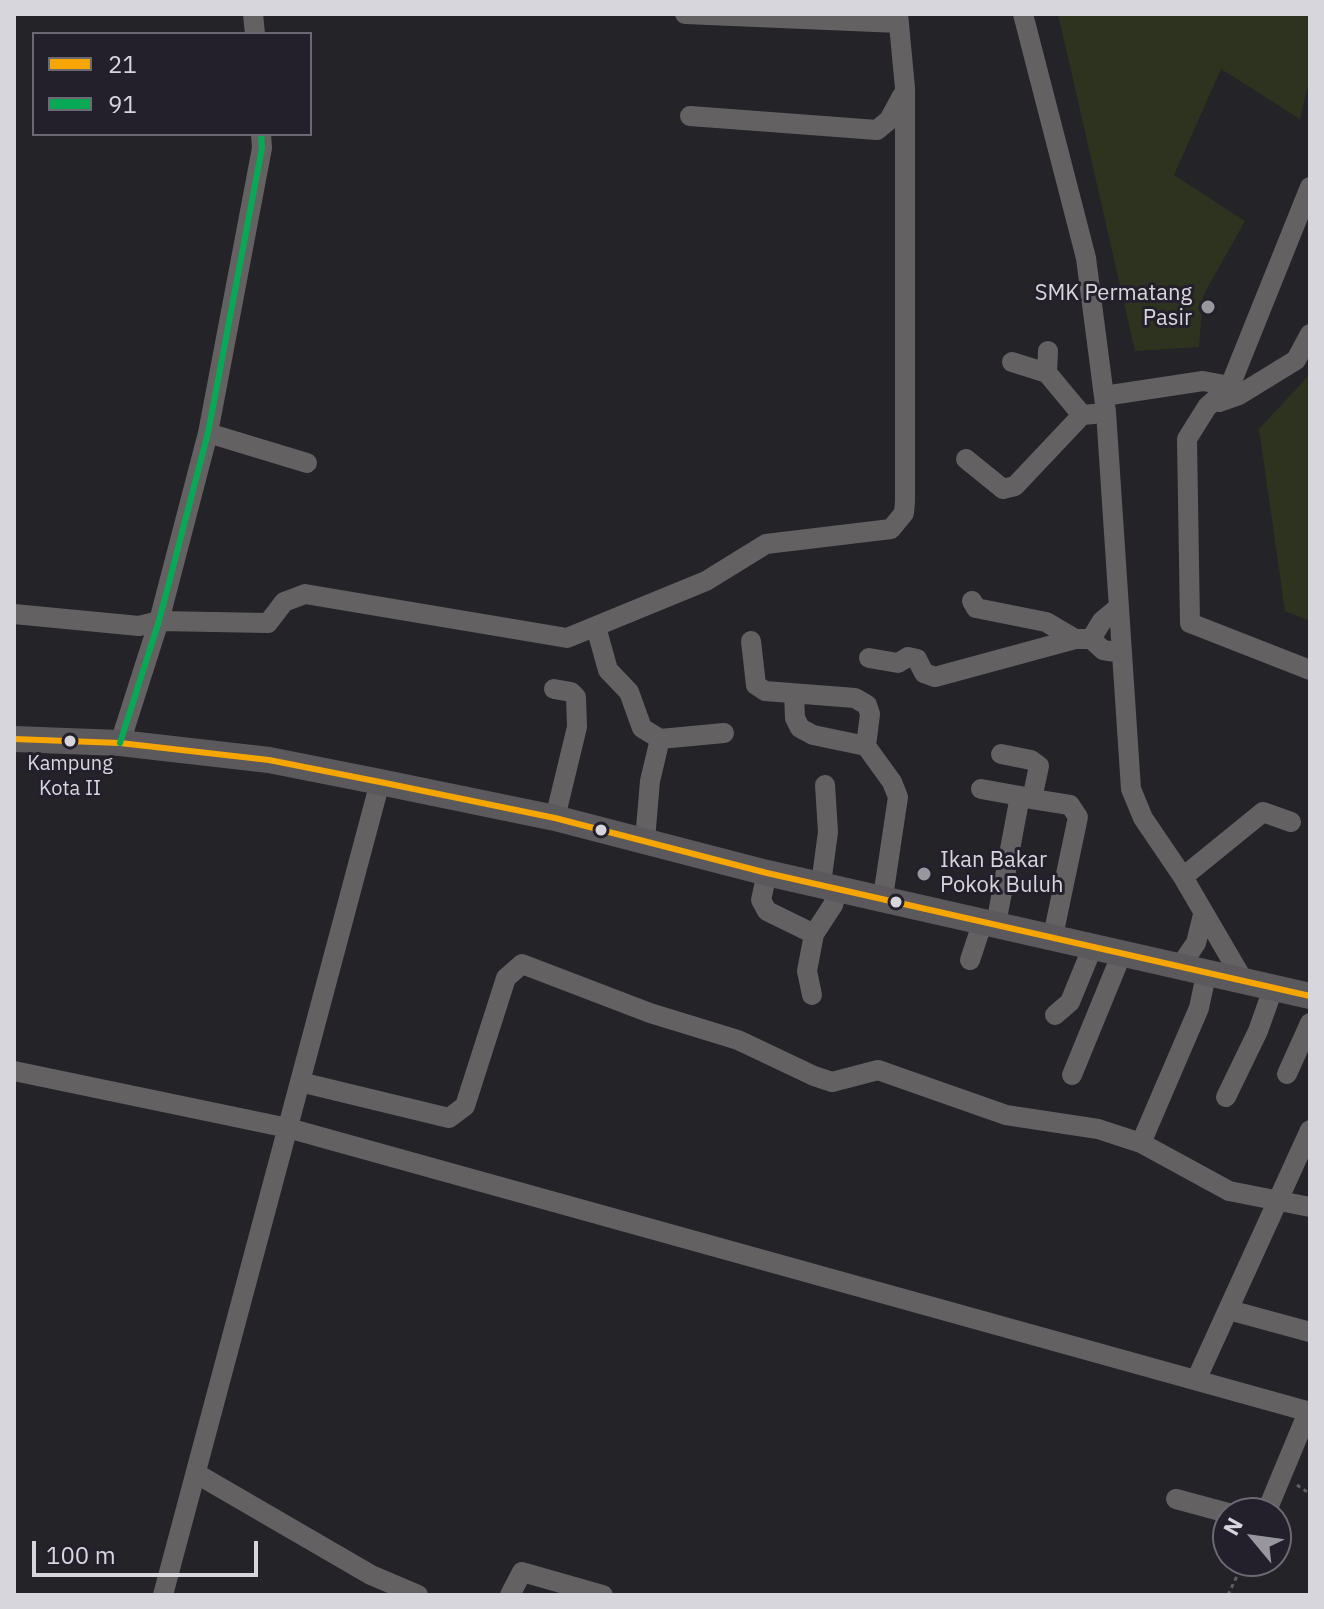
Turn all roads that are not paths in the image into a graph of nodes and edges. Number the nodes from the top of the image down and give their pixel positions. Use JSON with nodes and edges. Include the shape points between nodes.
{"nodes":[{"id":1,"x":685,"y":14,"type":"edge"},
{"id":2,"x":1023,"y":14,"type":"edge"},
{"id":3,"x":898,"y":19,"type":"edge"},
{"id":4,"x":905,"y":88,"type":"junction"},
{"id":5,"x":690,"y":116,"type":"dead end"},
{"id":6,"x":261,"y":136,"type":"edge"},
{"id":7,"x":1310,"y":187,"type":"edge"},
{"id":8,"x":1310,"y":334,"type":"edge"},
{"id":9,"x":1048,"y":351,"type":"dead end"},
{"id":10,"x":1012,"y":362,"type":"dead end"},
{"id":11,"x":1047,"y":373,"type":"junction"},
{"id":12,"x":1230,"y":386,"type":"junction"},
{"id":13,"x":1105,"y":404,"type":"junction"},
{"id":14,"x":1207,"y":407,"type":"junction"},
{"id":15,"x":1082,"y":415,"type":"junction"},
{"id":16,"x":208,"y":433,"type":"junction"},
{"id":17,"x":966,"y":459,"type":"dead end"},
{"id":18,"x":307,"y":463,"type":"dead end"},
{"id":19,"x":972,"y":601,"type":"dead end"},
{"id":20,"x":1119,"y":607,"type":"junction"},
{"id":21,"x":14,"y":614,"type":"edge"},
{"id":22,"x":159,"y":621,"type":"junction"},
{"id":23,"x":596,"y":627,"type":"junction"},
{"id":24,"x":1083,"y":639,"type":"junction"},
{"id":25,"x":751,"y":641,"type":"dead end"},
{"id":26,"x":1122,"y":653,"type":"junction"},
{"id":27,"x":869,"y":658,"type":"dead end"},
{"id":28,"x":1310,"y":670,"type":"edge"},
{"id":29,"x":554,"y":689,"type":"dead end"},
{"id":30,"x":794,"y":694,"type":"junction"},
{"id":31,"x":724,"y":733,"type":"dead end"},
{"id":32,"x":14,"y":739,"type":"edge"},
{"id":33,"x":660,"y":739,"type":"junction"},
{"id":34,"x":120,"y":743,"type":"junction"},
{"id":35,"x":866,"y":746,"type":"junction"},
{"id":36,"x":1001,"y":754,"type":"dead end"},
{"id":37,"x":380,"y":782,"type":"junction"},
{"id":38,"x":825,"y":785,"type":"dead end"},
{"id":39,"x":981,"y":789,"type":"dead end"},
{"id":40,"x":1026,"y":798,"type":"junction"},
{"id":41,"x":555,"y":818,"type":"junction"},
{"id":42,"x":1291,"y":822,"type":"dead end"},
{"id":43,"x":645,"y":840,"type":"junction"},
{"id":44,"x":767,"y":873,"type":"junction"},
{"id":45,"x":1183,"y":877,"type":"junction"},
{"id":46,"x":829,"y":886,"type":"junction"},
{"id":47,"x":883,"y":897,"type":"junction"},
{"id":48,"x":1203,"y":915,"type":"junction"},
{"id":49,"x":990,"y":923,"type":"junction"},
{"id":50,"x":814,"y":934,"type":"junction"},
{"id":51,"x":1053,"y":936,"type":"junction"},
{"id":52,"x":1093,"y":946,"type":"junction"},
{"id":53,"x":1122,"y":953,"type":"junction"},
{"id":54,"x":970,"y":960,"type":"dead end"},
{"id":55,"x":1194,"y":968,"type":"junction"},
{"id":56,"x":1242,"y":978,"type":"junction"},
{"id":57,"x":1274,"y":986,"type":"junction"},
{"id":58,"x":812,"y":995,"type":"dead end"},
{"id":59,"x":1310,"y":996,"type":"edge"},
{"id":60,"x":1055,"y":1015,"type":"dead end"},
{"id":61,"x":1310,"y":1023,"type":"edge"},
{"id":62,"x":14,"y":1071,"type":"edge"},
{"id":63,"x":1287,"y":1074,"type":"dead end"},
{"id":64,"x":1072,"y":1075,"type":"dead end"},
{"id":65,"x":300,"y":1082,"type":"junction"},
{"id":66,"x":1226,"y":1097,"type":"dead end"},
{"id":67,"x":288,"y":1128,"type":"junction"},
{"id":68,"x":1310,"y":1130,"type":"edge"},
{"id":69,"x":1141,"y":1143,"type":"junction"},
{"id":70,"x":1278,"y":1200,"type":"junction"},
{"id":71,"x":1310,"y":1207,"type":"edge"},
{"id":72,"x":1229,"y":1310,"type":"junction"},
{"id":73,"x":1310,"y":1332,"type":"edge"},
{"id":74,"x":1197,"y":1378,"type":"junction"},
{"id":75,"x":1309,"y":1412,"type":"edge"},
{"id":76,"x":197,"y":1474,"type":"junction"},
{"id":77,"x":1273,"y":1497,"type":"edge"},
{"id":78,"x":1176,"y":1499,"type":"dead end"},
{"id":79,"x":1212,"y":1509,"type":"edge"},
{"id":80,"x":163,"y":1595,"type":"edge"},
{"id":81,"x":418,"y":1595,"type":"edge"},
{"id":82,"x":510,"y":1595,"type":"edge"},
{"id":83,"x":603,"y":1595,"type":"edge"}],
"edges":[{"from":1,"to":3,"type":"street"},
{"from":2,"to":13,"type":"street","via":[[1086,258]]},
{"from":3,"to":4,"type":"street"},
{"from":4,"to":5,"type":"street","via":[[889,120],[877,130]]},
{"from":4,"to":23,"type":"street","via":[[904,513],[891,529],[766,544],[706,581]]},
{"from":6,"to":16,"type":"street"},
{"from":7,"to":12,"type":"street"},
{"from":8,"to":14,"type":"street","via":[[1296,360],[1239,395]]},
{"from":9,"to":11,"type":"street"},
{"from":10,"to":11,"type":"street"},
{"from":11,"to":15,"type":"street"},
{"from":12,"to":13,"type":"street","via":[[1203,381]]},
{"from":12,"to":14,"type":"street"},
{"from":13,"to":15,"type":"street"},
{"from":13,"to":20,"type":"street"},
{"from":14,"to":28,"type":"street","via":[[1187,439],[1190,623]]},
{"from":15,"to":17,"type":"street","via":[[1015,486],[1003,489]]},
{"from":16,"to":18,"type":"street"},
{"from":16,"to":22,"type":"street"},
{"from":19,"to":24,"type":"street","via":[[976,608],[1046,622]]},
{"from":20,"to":24,"type":"street"},
{"from":20,"to":26,"type":"street"},
{"from":21,"to":22,"type":"street","via":[[139,626]]},
{"from":22,"to":23,"type":"street","via":[[268,623],[284,602],[305,594],[567,638]]},
{"from":22,"to":34,"type":"street"},
{"from":23,"to":33,"type":"street","via":[[608,670],[629,692],[642,728]]},
{"from":24,"to":26,"type":"street"},
{"from":24,"to":27,"type":"street","via":[[935,677],[924,673],[917,659],[898,663]]},
{"from":25,"to":30,"type":"street","via":[[756,685]]},
{"from":26,"to":45,"type":"street","via":[[1131,789],[1143,818]]},
{"from":29,"to":41,"type":"street","via":[[576,697],[577,727]]},
{"from":30,"to":35,"type":"street","via":[[800,728]]},
{"from":30,"to":35,"type":"street","via":[[855,698],[867,705]]},
{"from":31,"to":33,"type":"street"},
{"from":32,"to":34,"type":"main road"},
{"from":33,"to":43,"type":"street"},
{"from":34,"to":37,"type":"main road","via":[[269,760]]},
{"from":35,"to":47,"type":"street","via":[[898,797]]},
{"from":36,"to":40,"type":"street","via":[[1039,766]]},
{"from":37,"to":41,"type":"main road"},
{"from":37,"to":65,"type":"street"},
{"from":38,"to":46,"type":"street"},
{"from":39,"to":40,"type":"street"},
{"from":40,"to":49,"type":"street"},
{"from":40,"to":51,"type":"street","via":[[1070,805],[1078,817]]},
{"from":41,"to":43,"type":"main road"},
{"from":42,"to":45,"type":"street","via":[[1263,812]]},
{"from":43,"to":44,"type":"main road"},
{"from":44,"to":46,"type":"main road"},
{"from":44,"to":50,"type":"street","via":[[761,900],[767,911]]},
{"from":45,"to":48,"type":"street"},
{"from":46,"to":47,"type":"main road"},
{"from":46,"to":50,"type":"street","via":[[833,905]]},
{"from":47,"to":49,"type":"main road"},
{"from":48,"to":55,"type":"street"},
{"from":48,"to":56,"type":"street"},
{"from":49,"to":51,"type":"main road"},
{"from":49,"to":54,"type":"street"},
{"from":50,"to":58,"type":"street","via":[[807,971]]},
{"from":51,"to":52,"type":"main road"},
{"from":52,"to":53,"type":"main road"},
{"from":52,"to":60,"type":"street","via":[[1070,1002]]},
{"from":53,"to":55,"type":"main road"},
{"from":53,"to":64,"type":"street"},
{"from":55,"to":56,"type":"main road"},
{"from":55,"to":69,"type":"street","via":[[1199,1008]]},
{"from":56,"to":57,"type":"main road"},
{"from":57,"to":59,"type":"main road"},
{"from":57,"to":66,"type":"street"},
{"from":61,"to":63,"type":"street"},
{"from":62,"to":67,"type":"street"},
{"from":65,"to":67,"type":"street"},
{"from":65,"to":69,"type":"street","via":[[449,1118],[465,1106],[506,978],[522,964],[738,1040],[832,1082],[878,1070],[1006,1115],[1098,1129]]},
{"from":67,"to":74,"type":"street"},
{"from":67,"to":76,"type":"street"},
{"from":68,"to":70,"type":"street"},
{"from":69,"to":70,"type":"street","via":[[1214,1185]]},
{"from":70,"to":71,"type":"street"},
{"from":70,"to":72,"type":"street"},
{"from":72,"to":73,"type":"street"},
{"from":72,"to":74,"type":"street"},
{"from":74,"to":75,"type":"street"},
{"from":75,"to":77,"type":"street"},
{"from":76,"to":80,"type":"street"},
{"from":76,"to":81,"type":"street","via":[[371,1575]]},
{"from":78,"to":79,"type":"street"},
{"from":82,"to":83,"type":"street","via":[[522,1572]]}]}
